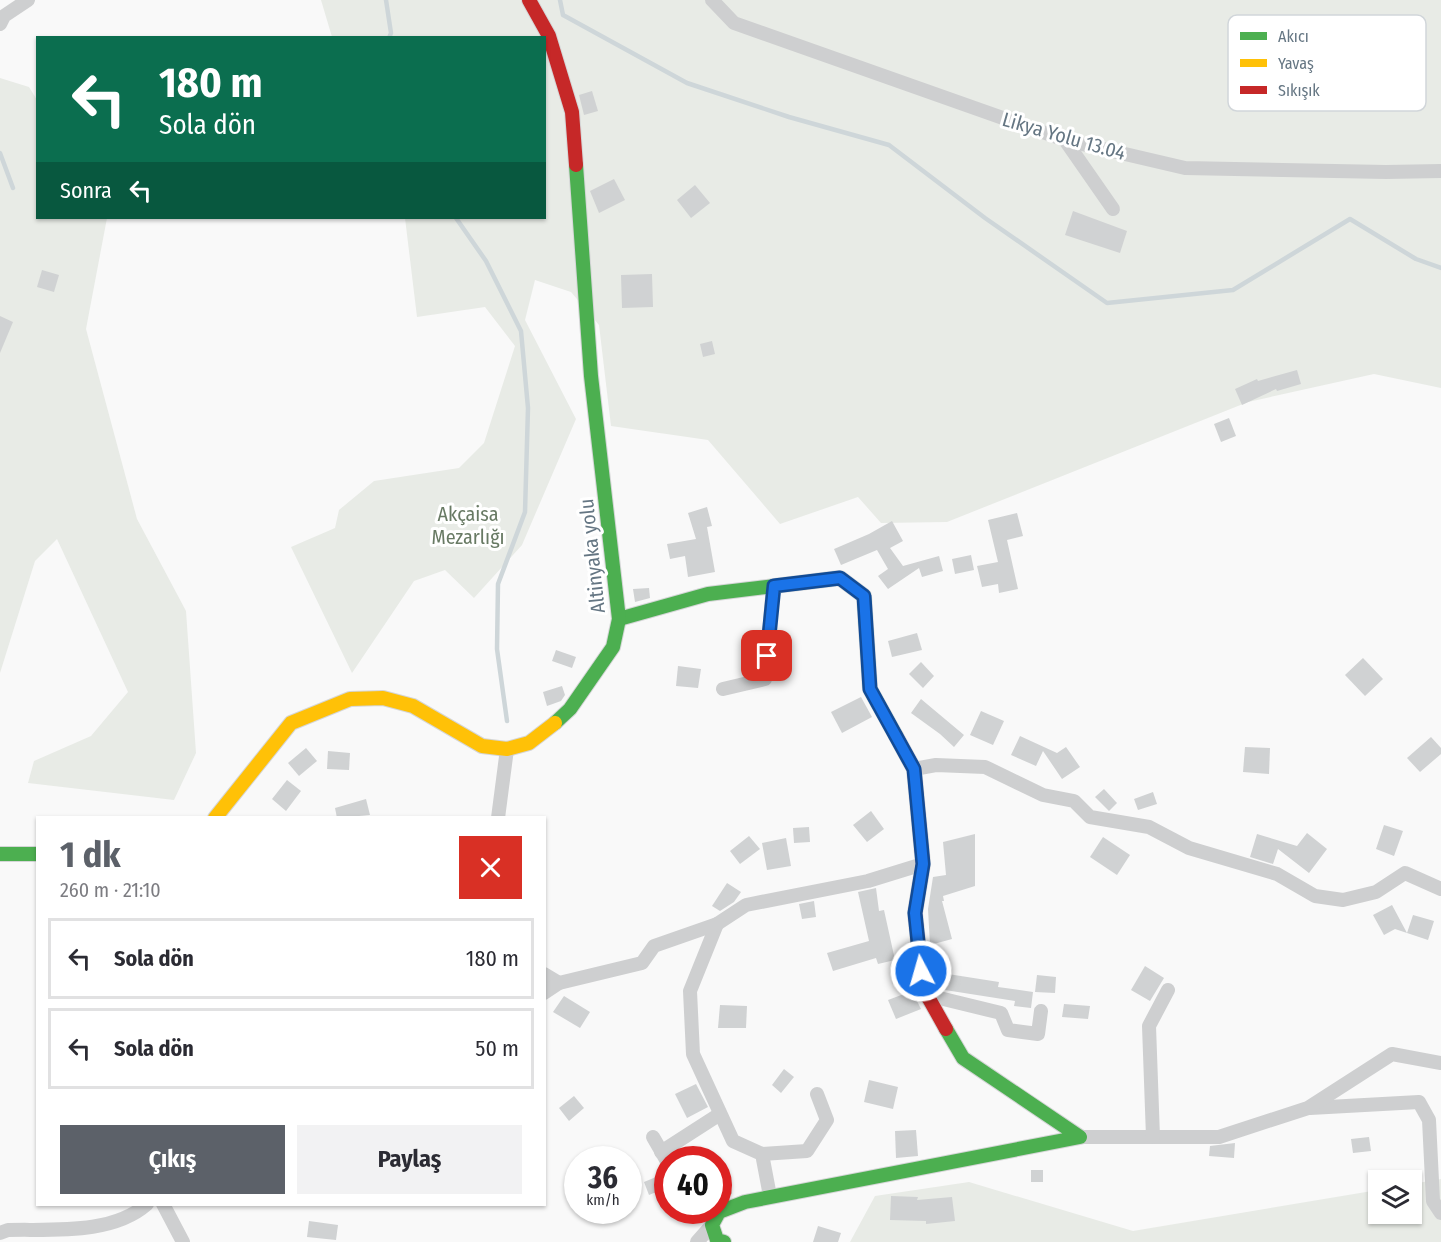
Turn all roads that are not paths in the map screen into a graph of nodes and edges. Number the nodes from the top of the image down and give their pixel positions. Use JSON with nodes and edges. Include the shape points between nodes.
{"nodes":[{"id":1,"x":28,"y":0,"type":"edge"},
{"id":2,"x":529,"y":0,"type":"edge"},
{"id":3,"x":712,"y":0,"type":"edge"},
{"id":4,"x":0,"y":24,"type":"edge"},
{"id":5,"x":1065,"y":140,"type":"junction"},
{"id":6,"x":1441,"y":171,"type":"edge"},
{"id":7,"x":1113,"y":209,"type":"dead end"},
{"id":8,"x":774,"y":586,"type":"junction"},
{"id":9,"x":619,"y":619,"type":"junction"},
{"id":10,"x":723,"y":689,"type":"dead end"},
{"id":11,"x":507,"y":749,"type":"junction"},
{"id":12,"x":914,"y":769,"type":"junction"},
{"id":13,"x":217,"y":816,"type":"edge"},
{"id":14,"x":498,"y":816,"type":"edge"},
{"id":15,"x":0,"y":854,"type":"edge"},
{"id":16,"x":36,"y":854,"type":"edge"},
{"id":17,"x":923,"y":864,"type":"junction"},
{"id":18,"x":1441,"y":890,"type":"edge"},
{"id":19,"x":717,"y":924,"type":"junction"},
{"id":20,"x":546,"y":975,"type":"edge"},
{"id":21,"x":559,"y":983,"type":"junction"},
{"id":22,"x":1168,"y":990,"type":"dead end"},
{"id":23,"x":546,"y":992,"type":"edge"},
{"id":24,"x":927,"y":995,"type":"junction"},
{"id":25,"x":1041,"y":1011,"type":"dead end"},
{"id":26,"x":1441,"y":1063,"type":"edge"},
{"id":27,"x":817,"y":1094,"type":"dead end"},
{"id":28,"x":1308,"y":1108,"type":"junction"},
{"id":29,"x":720,"y":1114,"type":"junction"},
{"id":30,"x":653,"y":1137,"type":"dead end"},
{"id":31,"x":1080,"y":1137,"type":"junction"},
{"id":32,"x":1153,"y":1137,"type":"junction"},
{"id":33,"x":658,"y":1146,"type":"edge"},
{"id":34,"x":679,"y":1146,"type":"edge"},
{"id":35,"x":762,"y":1154,"type":"junction"},
{"id":36,"x":770,"y":1196,"type":"junction"},
{"id":37,"x":145,"y":1206,"type":"edge"},
{"id":38,"x":164,"y":1206,"type":"edge"},
{"id":39,"x":1441,"y":1213,"type":"edge"},
{"id":40,"x":712,"y":1225,"type":"junction"},
{"id":41,"x":0,"y":1233,"type":"edge"},
{"id":42,"x":183,"y":1242,"type":"edge"},
{"id":43,"x":697,"y":1242,"type":"edge"},
{"id":44,"x":724,"y":1242,"type":"edge"}],
"edges":[{"from":1,"to":4,"type":"street","via":[[4,16]]},
{"from":2,"to":9,"type":"street","name":"Altinyaka yolu","via":[[549,36],[572,112],[591,376]]},
{"from":3,"to":5,"type":"street","name":"Likya Yolu 13.04","via":[[734,23]]},
{"from":5,"to":6,"type":"street","name":"Likya Yolu 13.04","via":[[1185,168]]},
{"from":5,"to":7,"type":"street"},
{"from":8,"to":9,"type":"street","via":[[708,594]]},
{"from":8,"to":10,"type":"street","via":[[765,679]]},
{"from":8,"to":12,"type":"street","via":[[840,578],[864,596],[870,689]]},
{"from":9,"to":11,"type":"street","name":"Altinyaka yolu","via":[[613,647],[570,709],[528,743]]},
{"from":11,"to":13,"type":"street","via":[[482,746],[413,706],[383,698],[350,699],[291,723]]},
{"from":11,"to":14,"type":"street"},
{"from":12,"to":17,"type":"street"},
{"from":12,"to":18,"type":"street","via":[[946,765],[985,767],[1043,795],[1074,801],[1090,817],[1149,827],[1189,848],[1277,874],[1315,896],[1343,900],[1376,892],[1405,873]]},
{"from":15,"to":16,"type":"street"},
{"from":17,"to":19,"type":"street","via":[[868,881],[746,905]]},
{"from":17,"to":24,"type":"street","via":[[915,913]]},
{"from":19,"to":21,"type":"street","via":[[654,946],[642,963]]},
{"from":19,"to":29,"type":"street","via":[[690,991],[693,1054]]},
{"from":20,"to":21,"type":"street"},
{"from":21,"to":23,"type":"street"},
{"from":22,"to":32,"type":"street","via":[[1149,1026]]},
{"from":24,"to":25,"type":"street","via":[[1000,1013],[1008,1030],[1038,1034]]},
{"from":24,"to":31,"type":"street","via":[[963,1058]]},
{"from":26,"to":28,"type":"street","via":[[1392,1054]]},
{"from":27,"to":35,"type":"street","via":[[827,1120],[807,1151]]},
{"from":28,"to":32,"type":"street","via":[[1219,1137]]},
{"from":28,"to":39,"type":"street","via":[[1419,1102],[1429,1120],[1433,1201]]},
{"from":29,"to":34,"type":"street"},
{"from":29,"to":35,"type":"street","via":[[733,1141]]},
{"from":30,"to":33,"type":"street"},
{"from":31,"to":32,"type":"street"},
{"from":31,"to":36,"type":"street"},
{"from":35,"to":36,"type":"street"},
{"from":36,"to":40,"type":"street","via":[[719,1212]]},
{"from":37,"to":41,"type":"street","via":[[133,1216],[83,1228]]},
{"from":38,"to":42,"type":"street"},
{"from":40,"to":43,"type":"street"},
{"from":40,"to":44,"type":"street","via":[[717,1240]]}]}
